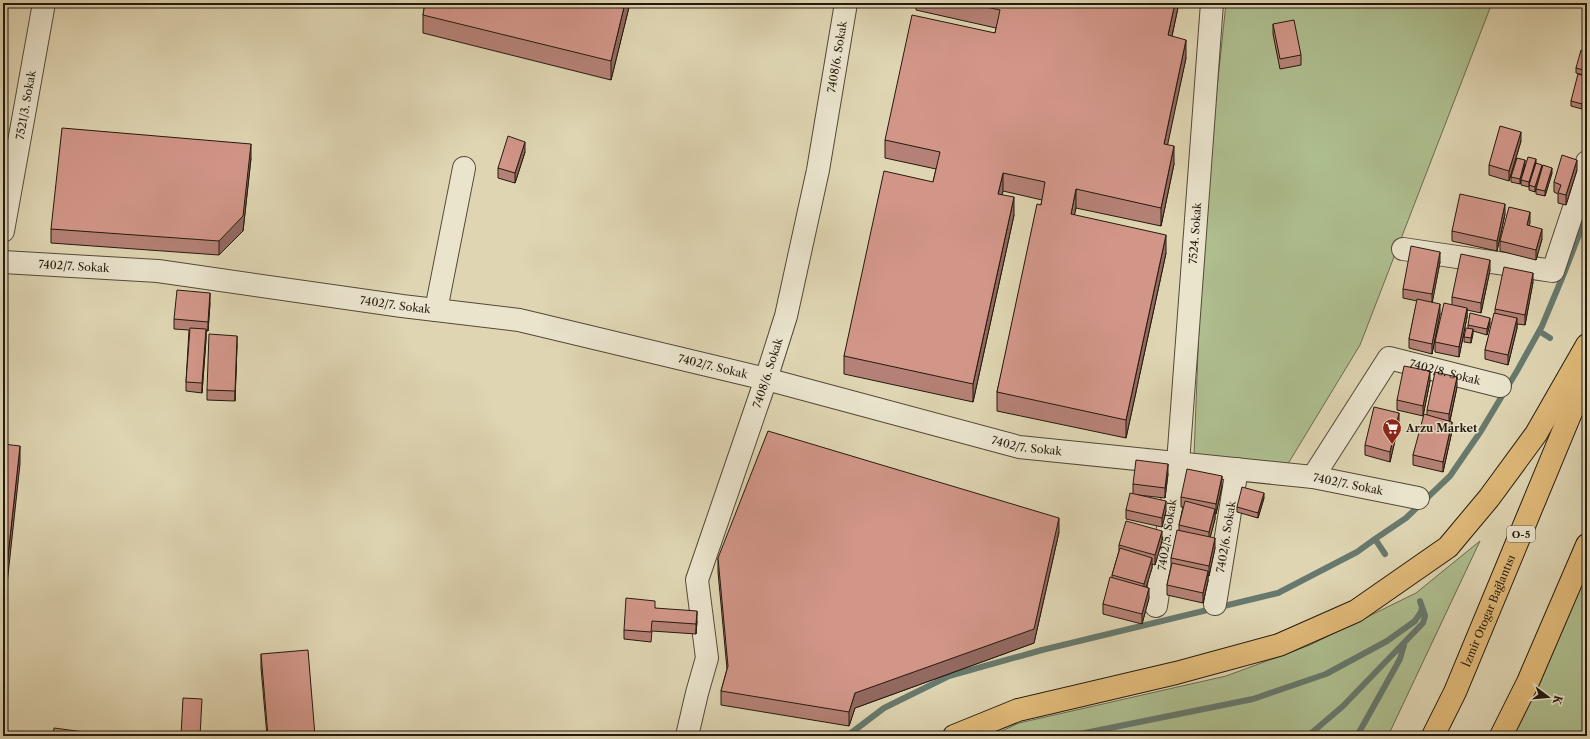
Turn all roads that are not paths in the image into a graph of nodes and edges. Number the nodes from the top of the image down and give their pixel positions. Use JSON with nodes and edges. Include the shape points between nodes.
{"nodes":[{"id":1,"x":44,"y":3,"type":"edge"},
{"id":2,"x":846,"y":3,"type":"edge"},
{"id":3,"x":1212,"y":3,"type":"edge"},
{"id":4,"x":1587,"y":162,"type":"edge"},
{"id":5,"x":464,"y":168,"type":"dead end"},
{"id":6,"x":3,"y":231,"type":"edge"},
{"id":7,"x":1403,"y":249,"type":"dead end"},
{"id":8,"x":3,"y":262,"type":"edge"},
{"id":9,"x":436,"y":310,"type":"junction"},
{"id":10,"x":1587,"y":345,"type":"edge"},
{"id":11,"x":1587,"y":374,"type":"edge"},
{"id":12,"x":766,"y":379,"type":"junction"},
{"id":13,"x":1500,"y":386,"type":"dead end"},
{"id":14,"x":1178,"y":463,"type":"junction"},
{"id":15,"x":1237,"y":469,"type":"junction"},
{"id":16,"x":1313,"y":478,"type":"junction"},
{"id":17,"x":1418,"y":498,"type":"dead end"},
{"id":18,"x":1587,"y":545,"type":"edge"},
{"id":19,"x":1215,"y":604,"type":"dead end"},
{"id":20,"x":1156,"y":606,"type":"dead end"},
{"id":21,"x":687,"y":736,"type":"edge"},
{"id":22,"x":954,"y":736,"type":"edge"},
{"id":23,"x":1433,"y":736,"type":"edge"},
{"id":24,"x":1501,"y":736,"type":"edge"}],
"edges":[{"from":1,"to":6,"type":"street","name":"7521/3. Sokak"},
{"from":2,"to":12,"type":"street","name":"7408/6. Sokak","via":[[818,170],[786,316]]},
{"from":3,"to":14,"type":"street","name":"7524. Sokak"},
{"from":4,"to":7,"type":"street","via":[[1553,271]]},
{"from":5,"to":9,"type":"street"},
{"from":8,"to":9,"type":"street","name":"7402/7. Sokak","via":[[158,271]]},
{"from":9,"to":12,"type":"street","name":"7402/7. Sokak","via":[[519,320]]},
{"from":10,"to":22,"type":"highway","via":[[1536,434],[1489,498],[1448,547],[1356,611],[1279,645],[1176,673],[1018,710]]},
{"from":11,"to":23,"type":"highway","name":"İzmir Otogar Bağlantısı","number":"O-5","via":[[1455,692]]},
{"from":12,"to":14,"type":"street","name":"7402/7. Sokak","via":[[1019,447]]},
{"from":12,"to":21,"type":"street","name":"7408/6. Sokak","via":[[697,580],[707,658]]},
{"from":13,"to":16,"type":"street","name":"7402/8. Sokak","via":[[1389,358]]},
{"from":14,"to":15,"type":"street","name":"7402/7. Sokak"},
{"from":14,"to":20,"type":"street","name":"7402/5. Sokak"},
{"from":15,"to":16,"type":"street","name":"7402/7. Sokak"},
{"from":15,"to":19,"type":"street","name":"7402/6. Sokak"},
{"from":16,"to":17,"type":"street","name":"7402/7. Sokak"},
{"from":18,"to":24,"type":"highway","via":[[1528,682]]}]}
